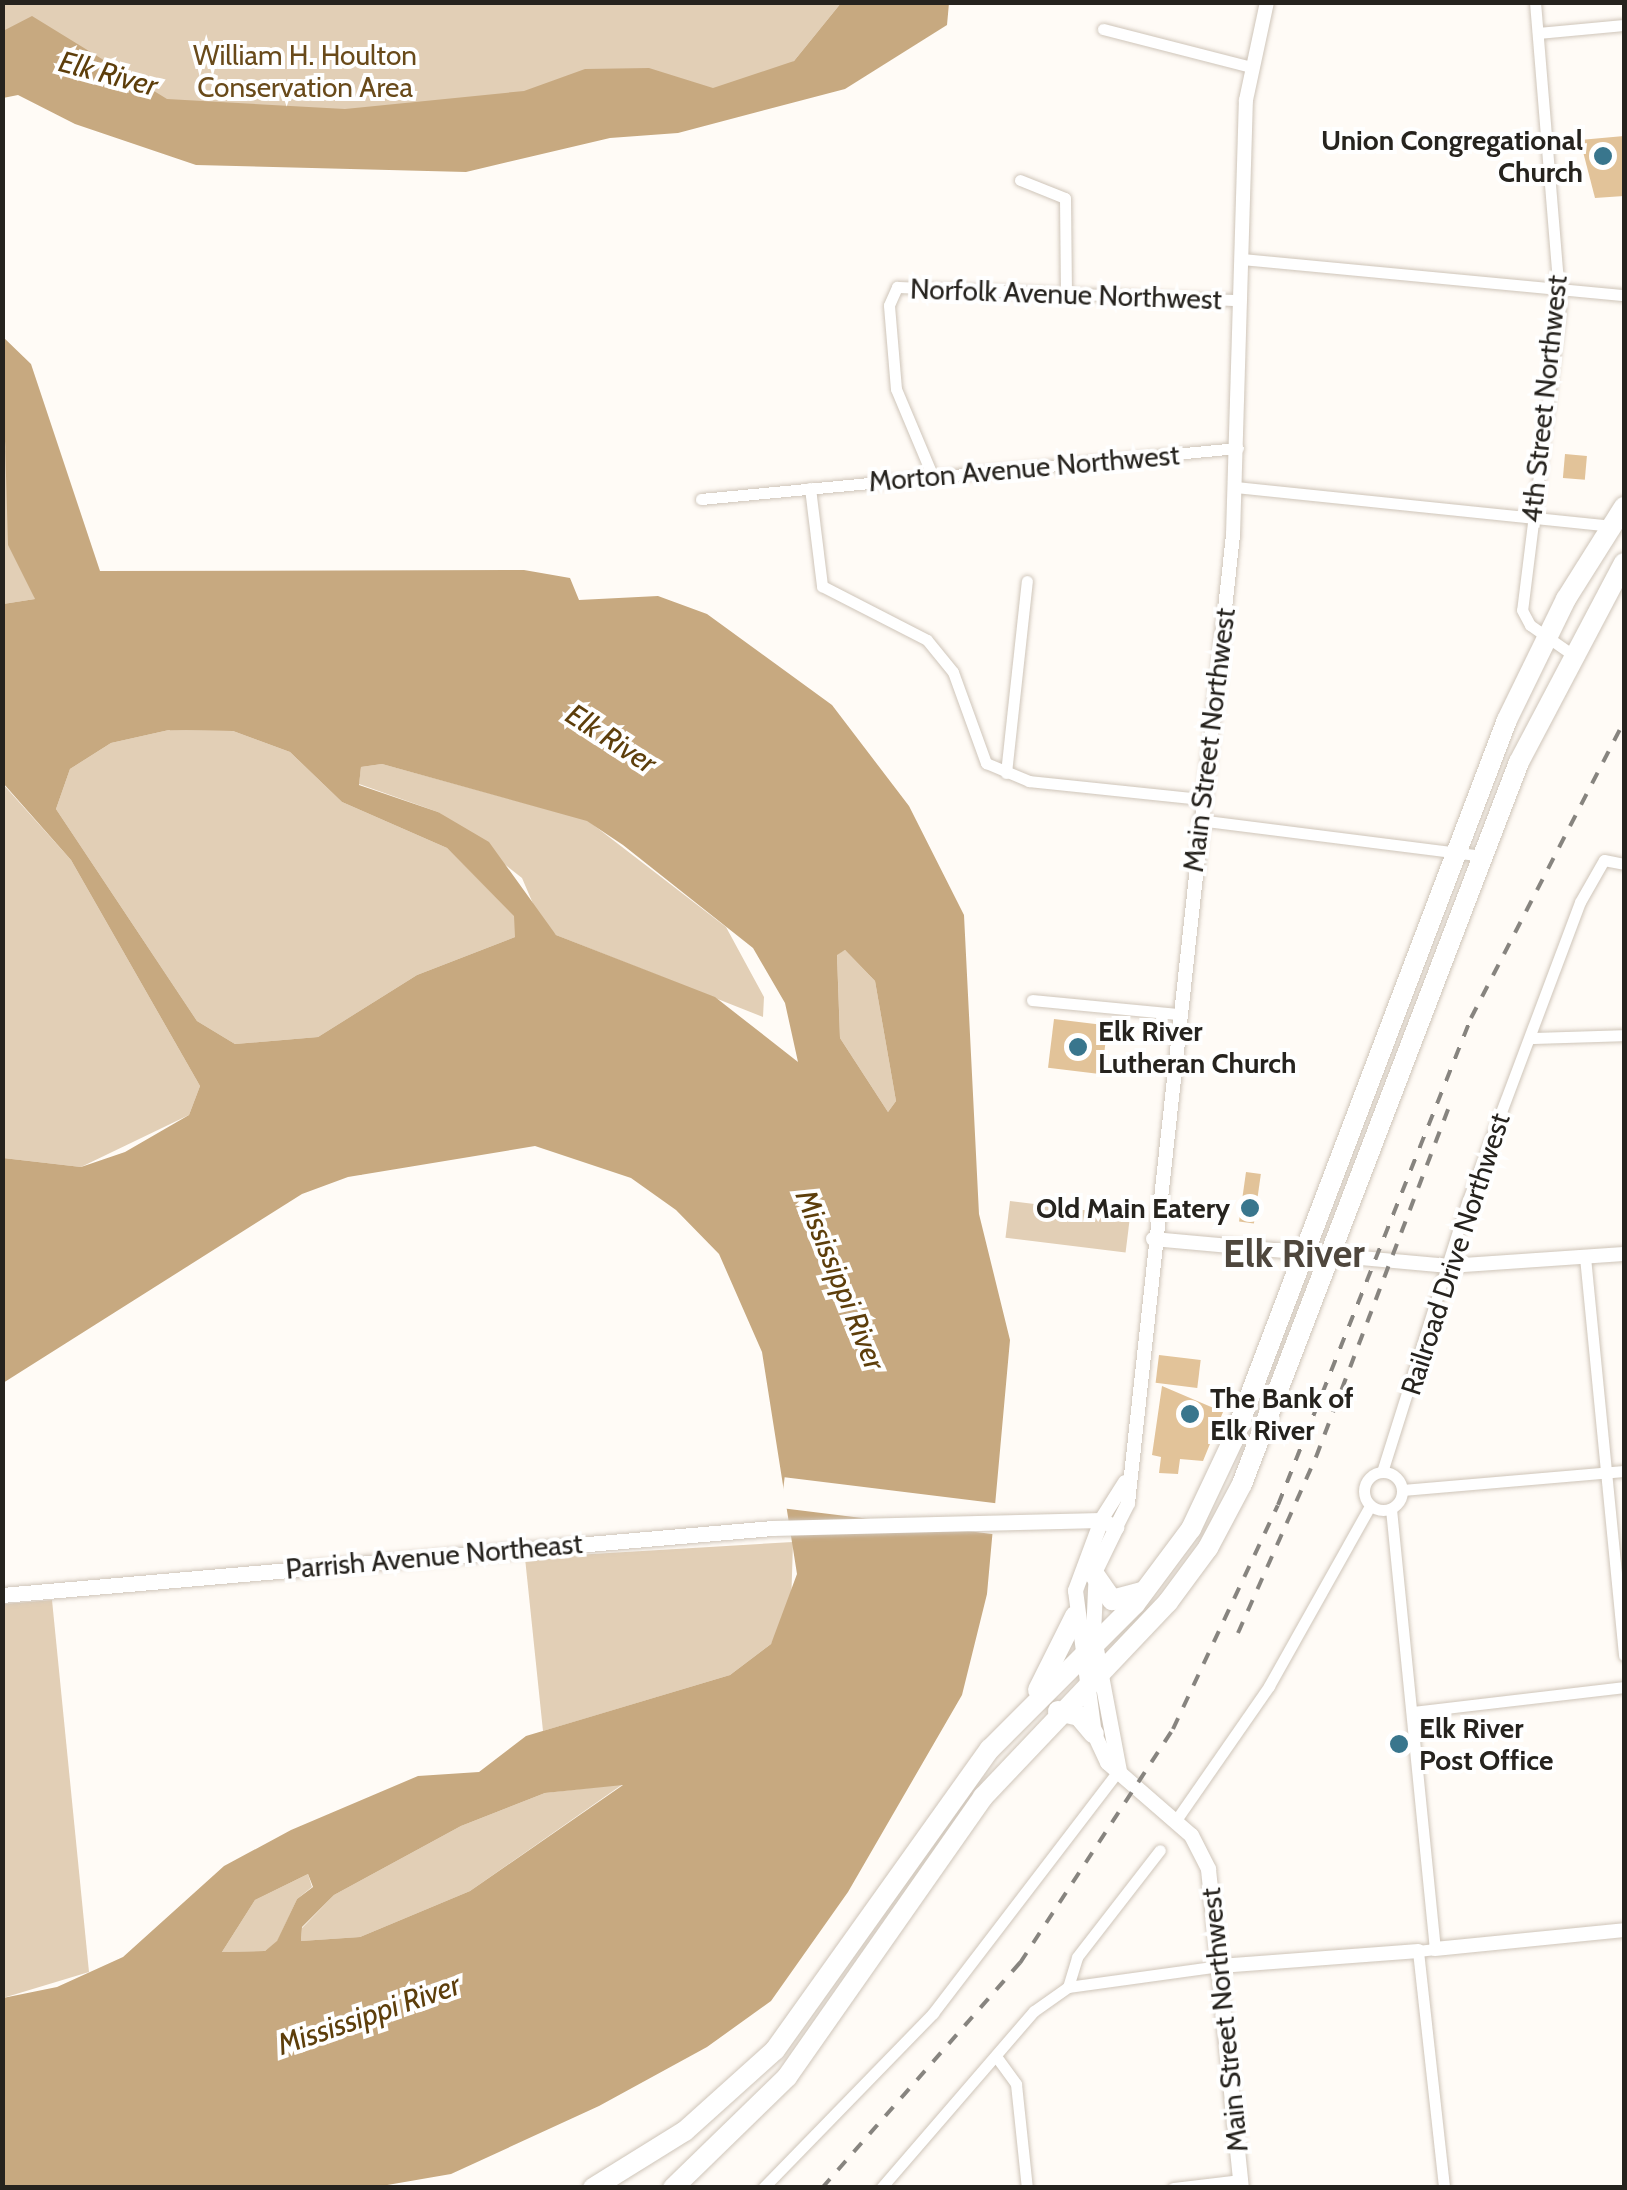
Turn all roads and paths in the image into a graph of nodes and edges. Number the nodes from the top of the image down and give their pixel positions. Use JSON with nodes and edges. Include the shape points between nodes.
{"nodes":[{"id":1,"x":1268,"y":2,"type":"edge"},
{"id":2,"x":1536,"y":2,"type":"edge"},
{"id":3,"x":1624,"y":24,"type":"edge"},
{"id":4,"x":1104,"y":28,"type":"dead end"},
{"id":5,"x":1538,"y":34,"type":"junction"},
{"id":6,"x":1251,"y":67,"type":"junction"},
{"id":7,"x":1020,"y":180,"type":"dead end"},
{"id":8,"x":1242,"y":258,"type":"junction"},
{"id":9,"x":1560,"y":290,"type":"junction"},
{"id":10,"x":1066,"y":293,"type":"junction"},
{"id":11,"x":1624,"y":295,"type":"edge"},
{"id":12,"x":1241,"y":300,"type":"junction"},
{"id":13,"x":1238,"y":448,"type":"junction"},
{"id":14,"x":933,"y":476,"type":"junction"},
{"id":15,"x":1236,"y":487,"type":"junction"},
{"id":16,"x":810,"y":488,"type":"junction"},
{"id":17,"x":701,"y":499,"type":"dead end"},
{"id":18,"x":1624,"y":507,"type":"edge"},
{"id":19,"x":1531,"y":516,"type":"junction"},
{"id":20,"x":1612,"y":526,"type":"junction"},
{"id":21,"x":1624,"y":563,"type":"edge"},
{"id":22,"x":1027,"y":581,"type":"dead end"},
{"id":23,"x":1546,"y":636,"type":"junction"},
{"id":24,"x":1570,"y":653,"type":"junction"},
{"id":25,"x":1006,"y":774,"type":"junction"},
{"id":26,"x":1200,"y":799,"type":"junction"},
{"id":27,"x":1198,"y":820,"type":"junction"},
{"id":28,"x":1458,"y":850,"type":"junction"},
{"id":29,"x":1481,"y":856,"type":"junction"},
{"id":30,"x":1624,"y":864,"type":"edge"},
{"id":31,"x":1032,"y":1000,"type":"dead end"},
{"id":32,"x":1178,"y":1014,"type":"junction"},
{"id":33,"x":1624,"y":1035,"type":"edge"},
{"id":34,"x":1531,"y":1038,"type":"junction"},
{"id":35,"x":1152,"y":1239,"type":"junction"},
{"id":36,"x":1305,"y":1252,"type":"junction"},
{"id":37,"x":1330,"y":1254,"type":"junction"},
{"id":38,"x":1624,"y":1254,"type":"edge"},
{"id":39,"x":1586,"y":1257,"type":"junction"},
{"id":40,"x":1449,"y":1266,"type":"junction"},
{"id":41,"x":1624,"y":1471,"type":"edge"},
{"id":42,"x":1382,"y":1472,"type":"junction"},
{"id":43,"x":1608,"y":1472,"type":"junction"},
{"id":44,"x":1402,"y":1490,"type":"junction"},
{"id":45,"x":1370,"y":1506,"type":"junction"},
{"id":46,"x":1391,"y":1509,"type":"junction"},
{"id":47,"x":1067,"y":1521,"type":"junction"},
{"id":48,"x":1108,"y":1524,"type":"junction"},
{"id":49,"x":1084,"y":1552,"type":"junction"},
{"id":50,"x":1094,"y":1574,"type":"junction"},
{"id":51,"x":1152,"y":1586,"type":"junction"},
{"id":52,"x":2,"y":1596,"type":"edge"},
{"id":53,"x":1075,"y":1616,"type":"junction"},
{"id":54,"x":1087,"y":1650,"type":"junction"},
{"id":55,"x":1624,"y":1655,"type":"edge"},
{"id":56,"x":1092,"y":1676,"type":"junction"},
{"id":57,"x":1624,"y":1687,"type":"edge"},
{"id":58,"x":1036,"y":1697,"type":"junction"},
{"id":59,"x":1058,"y":1711,"type":"junction"},
{"id":60,"x":1412,"y":1712,"type":"junction"},
{"id":61,"x":1094,"y":1734,"type":"junction"},
{"id":62,"x":1119,"y":1770,"type":"junction"},
{"id":63,"x":1176,"y":1820,"type":"junction"},
{"id":64,"x":1160,"y":1850,"type":"dead end"},
{"id":65,"x":1624,"y":1930,"type":"edge"},
{"id":66,"x":1435,"y":1949,"type":"junction"},
{"id":67,"x":1418,"y":1951,"type":"junction"},
{"id":68,"x":1220,"y":1966,"type":"junction"},
{"id":69,"x":1068,"y":1987,"type":"junction"},
{"id":70,"x":998,"y":2059,"type":"junction"},
{"id":71,"x":1241,"y":2184,"type":"edge"},
{"id":72,"x":594,"y":2188,"type":"edge"},
{"id":73,"x":672,"y":2188,"type":"edge"},
{"id":74,"x":763,"y":2188,"type":"edge"},
{"id":75,"x":881,"y":2188,"type":"edge"},
{"id":76,"x":1026,"y":2188,"type":"edge"},
{"id":77,"x":1173,"y":2188,"type":"edge"},
{"id":78,"x":1444,"y":2188,"type":"edge"}],
"edges":[{"from":1,"to":6,"type":"street","name":"Main Street Northwest"},
{"from":2,"to":5,"type":"street","name":"4th Street Northwest"},
{"from":3,"to":5,"type":"street"},
{"from":4,"to":6,"type":"street"},
{"from":5,"to":9,"type":"street","name":"4th Street Northwest"},
{"from":6,"to":8,"type":"street","name":"Main Street Northwest"},
{"from":7,"to":10,"type":"street","via":[[1065,198]]},
{"from":8,"to":9,"type":"street","name":"Norfolk Avenue Northwest"},
{"from":8,"to":12,"type":"street","name":"Main Street Northwest"},
{"from":9,"to":11,"type":"street","name":"Norfolk Avenue Northwest"},
{"from":9,"to":19,"type":"street","name":"4th Street Northwest"},
{"from":10,"to":12,"type":"street","name":"Norfolk Avenue Northwest"},
{"from":10,"to":14,"type":"street","name":"Norfolk Avenue Northwest","via":[[892,290],[896,390]]},
{"from":12,"to":13,"type":"street","name":"Main Street Northwest"},
{"from":13,"to":14,"type":"street","name":"Morton Avenue Northwest"},
{"from":13,"to":15,"type":"street","name":"Main Street Northwest"},
{"from":14,"to":16,"type":"street","name":"Morton Avenue Northwest"},
{"from":15,"to":19,"type":"street"},
{"from":15,"to":26,"type":"street","name":"Main Street Northwest"},
{"from":16,"to":17,"type":"street","name":"Morton Avenue Northwest"},
{"from":16,"to":25,"type":"street","via":[[822,586],[926,640],[953,672],[978,754]]},
{"from":18,"to":20,"type":"highway"},
{"from":19,"to":20,"type":"street"},
{"from":19,"to":23,"type":"street","name":"4th Street Northwest","via":[[1522,610]]},
{"from":20,"to":23,"type":"highway"},
{"from":21,"to":24,"type":"highway"},
{"from":22,"to":25,"type":"street"},
{"from":23,"to":24,"type":"street","name":"4th Street Northwest"},
{"from":23,"to":28,"type":"highway"},
{"from":24,"to":29,"type":"highway"},
{"from":25,"to":26,"type":"street"},
{"from":26,"to":27,"type":"street","name":"Main Street Northwest"},
{"from":27,"to":28,"type":"street"},
{"from":27,"to":32,"type":"street","name":"Main Street Northwest"},
{"from":28,"to":29,"type":"street"},
{"from":28,"to":36,"type":"highway"},
{"from":29,"to":37,"type":"highway"},
{"from":30,"to":34,"type":"street","name":"Railroad Drive Northwest","via":[[1604,860],[1580,902]]},
{"from":31,"to":32,"type":"street"},
{"from":32,"to":35,"type":"street","name":"Main Street Northwest"},
{"from":33,"to":34,"type":"street"},
{"from":34,"to":40,"type":"street","name":"Railroad Drive Northwest"},
{"from":35,"to":36,"type":"street"},
{"from":35,"to":48,"type":"street","name":"Main Street Northwest","via":[[1128,1477]]},
{"from":36,"to":37,"type":"street"},
{"from":36,"to":51,"type":"highway","via":[[1212,1491]]},
{"from":37,"to":40,"type":"street"},
{"from":37,"to":56,"type":"highway","via":[[1222,1525],[1168,1602]]},
{"from":38,"to":39,"type":"street"},
{"from":39,"to":40,"type":"street"},
{"from":39,"to":43,"type":"street"},
{"from":40,"to":42,"type":"street","name":"Railroad Drive Northwest"},
{"from":41,"to":43,"type":"street"},
{"from":42,"to":44,"type":"street"},
{"from":42,"to":45,"type":"street","name":"Railroad Drive Northwest","via":[[1364,1489]]},
{"from":43,"to":44,"type":"street"},
{"from":43,"to":55,"type":"street"},
{"from":44,"to":46,"type":"street"},
{"from":45,"to":46,"type":"street"},
{"from":45,"to":63,"type":"street","via":[[1269,1686]]},
{"from":46,"to":60,"type":"street"},
{"from":47,"to":48,"type":"main road","name":"Parrish Avenue Northeast"},
{"from":47,"to":49,"type":"main road"},
{"from":47,"to":52,"type":"main road","name":"Parrish Avenue Northeast","via":[[772,1528]]},
{"from":48,"to":49,"type":"main road","name":"Main Street Northwest"},
{"from":48,"to":50,"type":"main road","name":"Main Street Northwest"},
{"from":49,"to":53,"type":"main road","name":"Main Street Northwest"},
{"from":50,"to":51,"type":"highway","via":[[1106,1596],[1120,1602]]},
{"from":50,"to":54,"type":"main road","name":"Main Street Northwest"},
{"from":51,"to":54,"type":"highway"},
{"from":53,"to":54,"type":"main road","name":"Main Street Northwest"},
{"from":53,"to":58,"type":"highway"},
{"from":54,"to":56,"type":"main road","name":"Main Street Northwest"},
{"from":54,"to":58,"type":"highway"},
{"from":56,"to":59,"type":"highway"},
{"from":56,"to":61,"type":"main road","name":"Main Street Northwest"},
{"from":56,"to":62,"type":"main road","name":"Main Street Northwest"},
{"from":57,"to":60,"type":"street"},
{"from":58,"to":72,"type":"highway","via":[[970,1775],[775,2050],[686,2132]]},
{"from":59,"to":61,"type":"highway","via":[[1078,1716]]},
{"from":59,"to":73,"type":"highway","via":[[972,1810],[787,2077]]},
{"from":60,"to":66,"type":"street"},
{"from":61,"to":62,"type":"main road","name":"Main Street Northwest"},
{"from":62,"to":63,"type":"main road","name":"Main Street Northwest"},
{"from":62,"to":74,"type":"street","via":[[944,2000]]},
{"from":63,"to":68,"type":"main road","name":"Main Street Northwest","via":[[1208,1869]]},
{"from":64,"to":69,"type":"street","via":[[1077,1956]]},
{"from":65,"to":66,"type":"street"},
{"from":66,"to":67,"type":"street"},
{"from":67,"to":68,"type":"street"},
{"from":67,"to":78,"type":"street"},
{"from":68,"to":69,"type":"street"},
{"from":68,"to":71,"type":"main road","name":"Main Street Northwest"},
{"from":69,"to":70,"type":"street","via":[[1034,2011]]},
{"from":70,"to":75,"type":"street"},
{"from":70,"to":76,"type":"street","via":[[1016,2084]]},
{"from":71,"to":77,"type":"street"}]}
